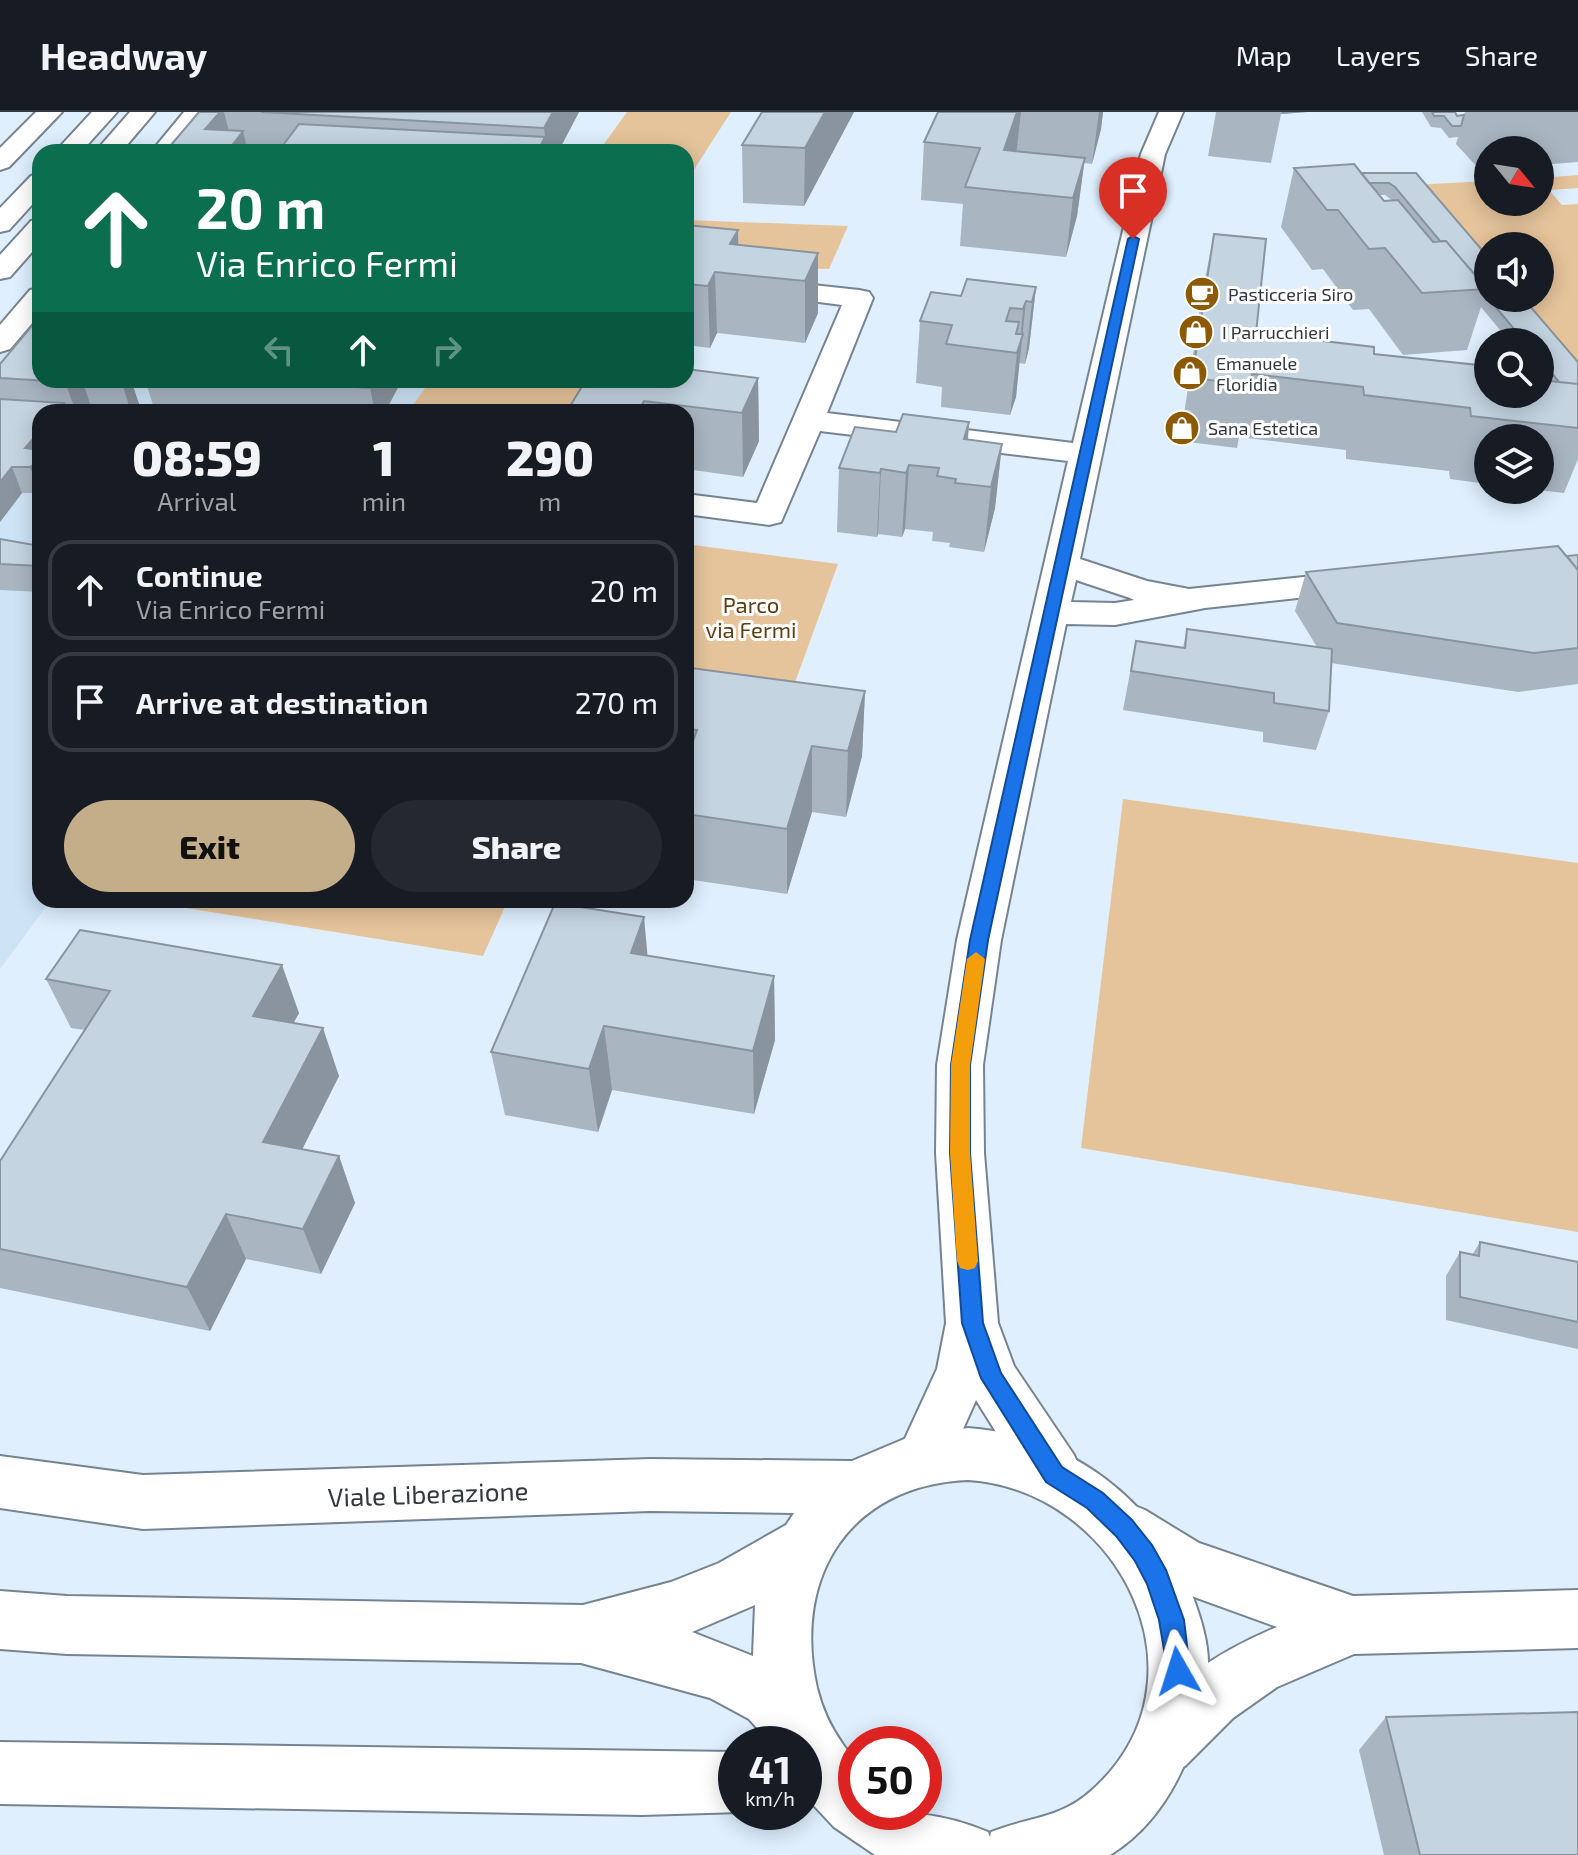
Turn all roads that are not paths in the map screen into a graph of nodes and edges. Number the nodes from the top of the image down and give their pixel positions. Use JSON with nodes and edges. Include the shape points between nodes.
{"nodes":[{"id":1,"x":50,"y":112,"type":"edge"},
{"id":2,"x":105,"y":112,"type":"edge"},
{"id":3,"x":143,"y":112,"type":"edge"},
{"id":4,"x":197,"y":112,"type":"edge"},
{"id":5,"x":1171,"y":112,"type":"edge"},
{"id":6,"x":1140,"y":120,"type":"dead end"},
{"id":7,"x":75,"y":144,"type":"edge"},
{"id":8,"x":114,"y":144,"type":"edge"},
{"id":9,"x":170,"y":144,"type":"edge"},
{"id":10,"x":1153,"y":154,"type":"junction"},
{"id":11,"x":0,"y":162,"type":"edge"},
{"id":12,"x":32,"y":190,"type":"edge"},
{"id":13,"x":0,"y":224,"type":"edge"},
{"id":14,"x":32,"y":236,"type":"edge"},
{"id":15,"x":0,"y":271,"type":"edge"},
{"id":16,"x":727,"y":283,"type":"edge"},
{"id":17,"x":32,"y":305,"type":"edge"},
{"id":18,"x":0,"y":343,"type":"edge"},
{"id":19,"x":809,"y":420,"type":"junction"},
{"id":20,"x":1087,"y":454,"type":"junction"},
{"id":21,"x":694,"y":505,"type":"edge"},
{"id":22,"x":1062,"y":564,"type":"junction"},
{"id":23,"x":1392,"y":578,"type":"edge"},
{"id":24,"x":1205,"y":597,"type":"junction"},
{"id":25,"x":1051,"y":613,"type":"junction"},
{"id":26,"x":972,"y":1323,"type":"junction"},
{"id":27,"x":923,"y":1458,"type":"junction"},
{"id":28,"x":1054,"y":1474,"type":"junction"},
{"id":29,"x":0,"y":1482,"type":"edge"},
{"id":30,"x":857,"y":1487,"type":"junction"},
{"id":31,"x":1124,"y":1528,"type":"junction"},
{"id":32,"x":805,"y":1545,"type":"junction"},
{"id":33,"x":1578,"y":1619,"type":"edge"},
{"id":34,"x":0,"y":1620,"type":"edge"},
{"id":35,"x":1353,"y":1625,"type":"junction"},
{"id":36,"x":581,"y":1634,"type":"junction"},
{"id":37,"x":1163,"y":1744,"type":"junction"},
{"id":38,"x":0,"y":1773,"type":"edge"},
{"id":39,"x":718,"y":1783,"type":"edge"},
{"id":40,"x":832,"y":1783,"type":"edge"},
{"id":41,"x":965,"y":1855,"type":"edge"},
{"id":42,"x":1014,"y":1855,"type":"edge"}],
"edges":[{"from":1,"to":11,"type":"street"},
{"from":2,"to":7,"type":"street"},
{"from":3,"to":8,"type":"street"},
{"from":4,"to":9,"type":"street"},
{"from":5,"to":10,"type":"street"},
{"from":6,"to":10,"type":"street"},
{"from":10,"to":20,"type":"street"},
{"from":12,"to":13,"type":"street"},
{"from":14,"to":15,"type":"street"},
{"from":16,"to":19,"type":"street","via":[[859,298]]},
{"from":17,"to":18,"type":"street"},
{"from":19,"to":20,"type":"street"},
{"from":19,"to":21,"type":"street","via":[[769,515]]},
{"from":20,"to":22,"type":"street"},
{"from":22,"to":24,"type":"street","via":[[1142,591]]},
{"from":22,"to":25,"type":"street"},
{"from":23,"to":24,"type":"street"},
{"from":24,"to":25,"type":"street","via":[[1115,614]]},
{"from":25,"to":26,"type":"street","via":[[979,940],[960,1065],[960,1153]]},
{"from":26,"to":27,"type":"street","via":[[963,1369]]},
{"from":26,"to":28,"type":"street","via":[[992,1378]]},
{"from":27,"to":28,"type":"street","via":[[1009,1458]]},
{"from":27,"to":30,"type":"street"},
{"from":28,"to":31,"type":"street","via":[[1095,1500]]},
{"from":29,"to":30,"type":"street","name":"Viale Liberazione","via":[[143,1502],[650,1485]]},
{"from":30,"to":32,"type":"street"},
{"from":31,"to":35,"type":"street","via":[[1184,1566]]},
{"from":31,"to":37,"type":"street","via":[[1157,1578],[1172,1620],[1178,1687]]},
{"from":32,"to":36,"type":"street","via":[[698,1601]]},
{"from":32,"to":40,"type":"street","via":[[786,1591],[781,1635],[784,1681]]},
{"from":33,"to":35,"type":"street"},
{"from":34,"to":36,"type":"street"},
{"from":35,"to":37,"type":"street","via":[[1256,1666],[1212,1697]]},
{"from":36,"to":40,"type":"street","via":[[722,1672],[772,1700]]},
{"from":37,"to":42,"type":"street","via":[[1149,1772],[1106,1820],[1077,1839]]},
{"from":38,"to":39,"type":"street"},
{"from":40,"to":41,"type":"street","via":[[898,1834]]}]}
